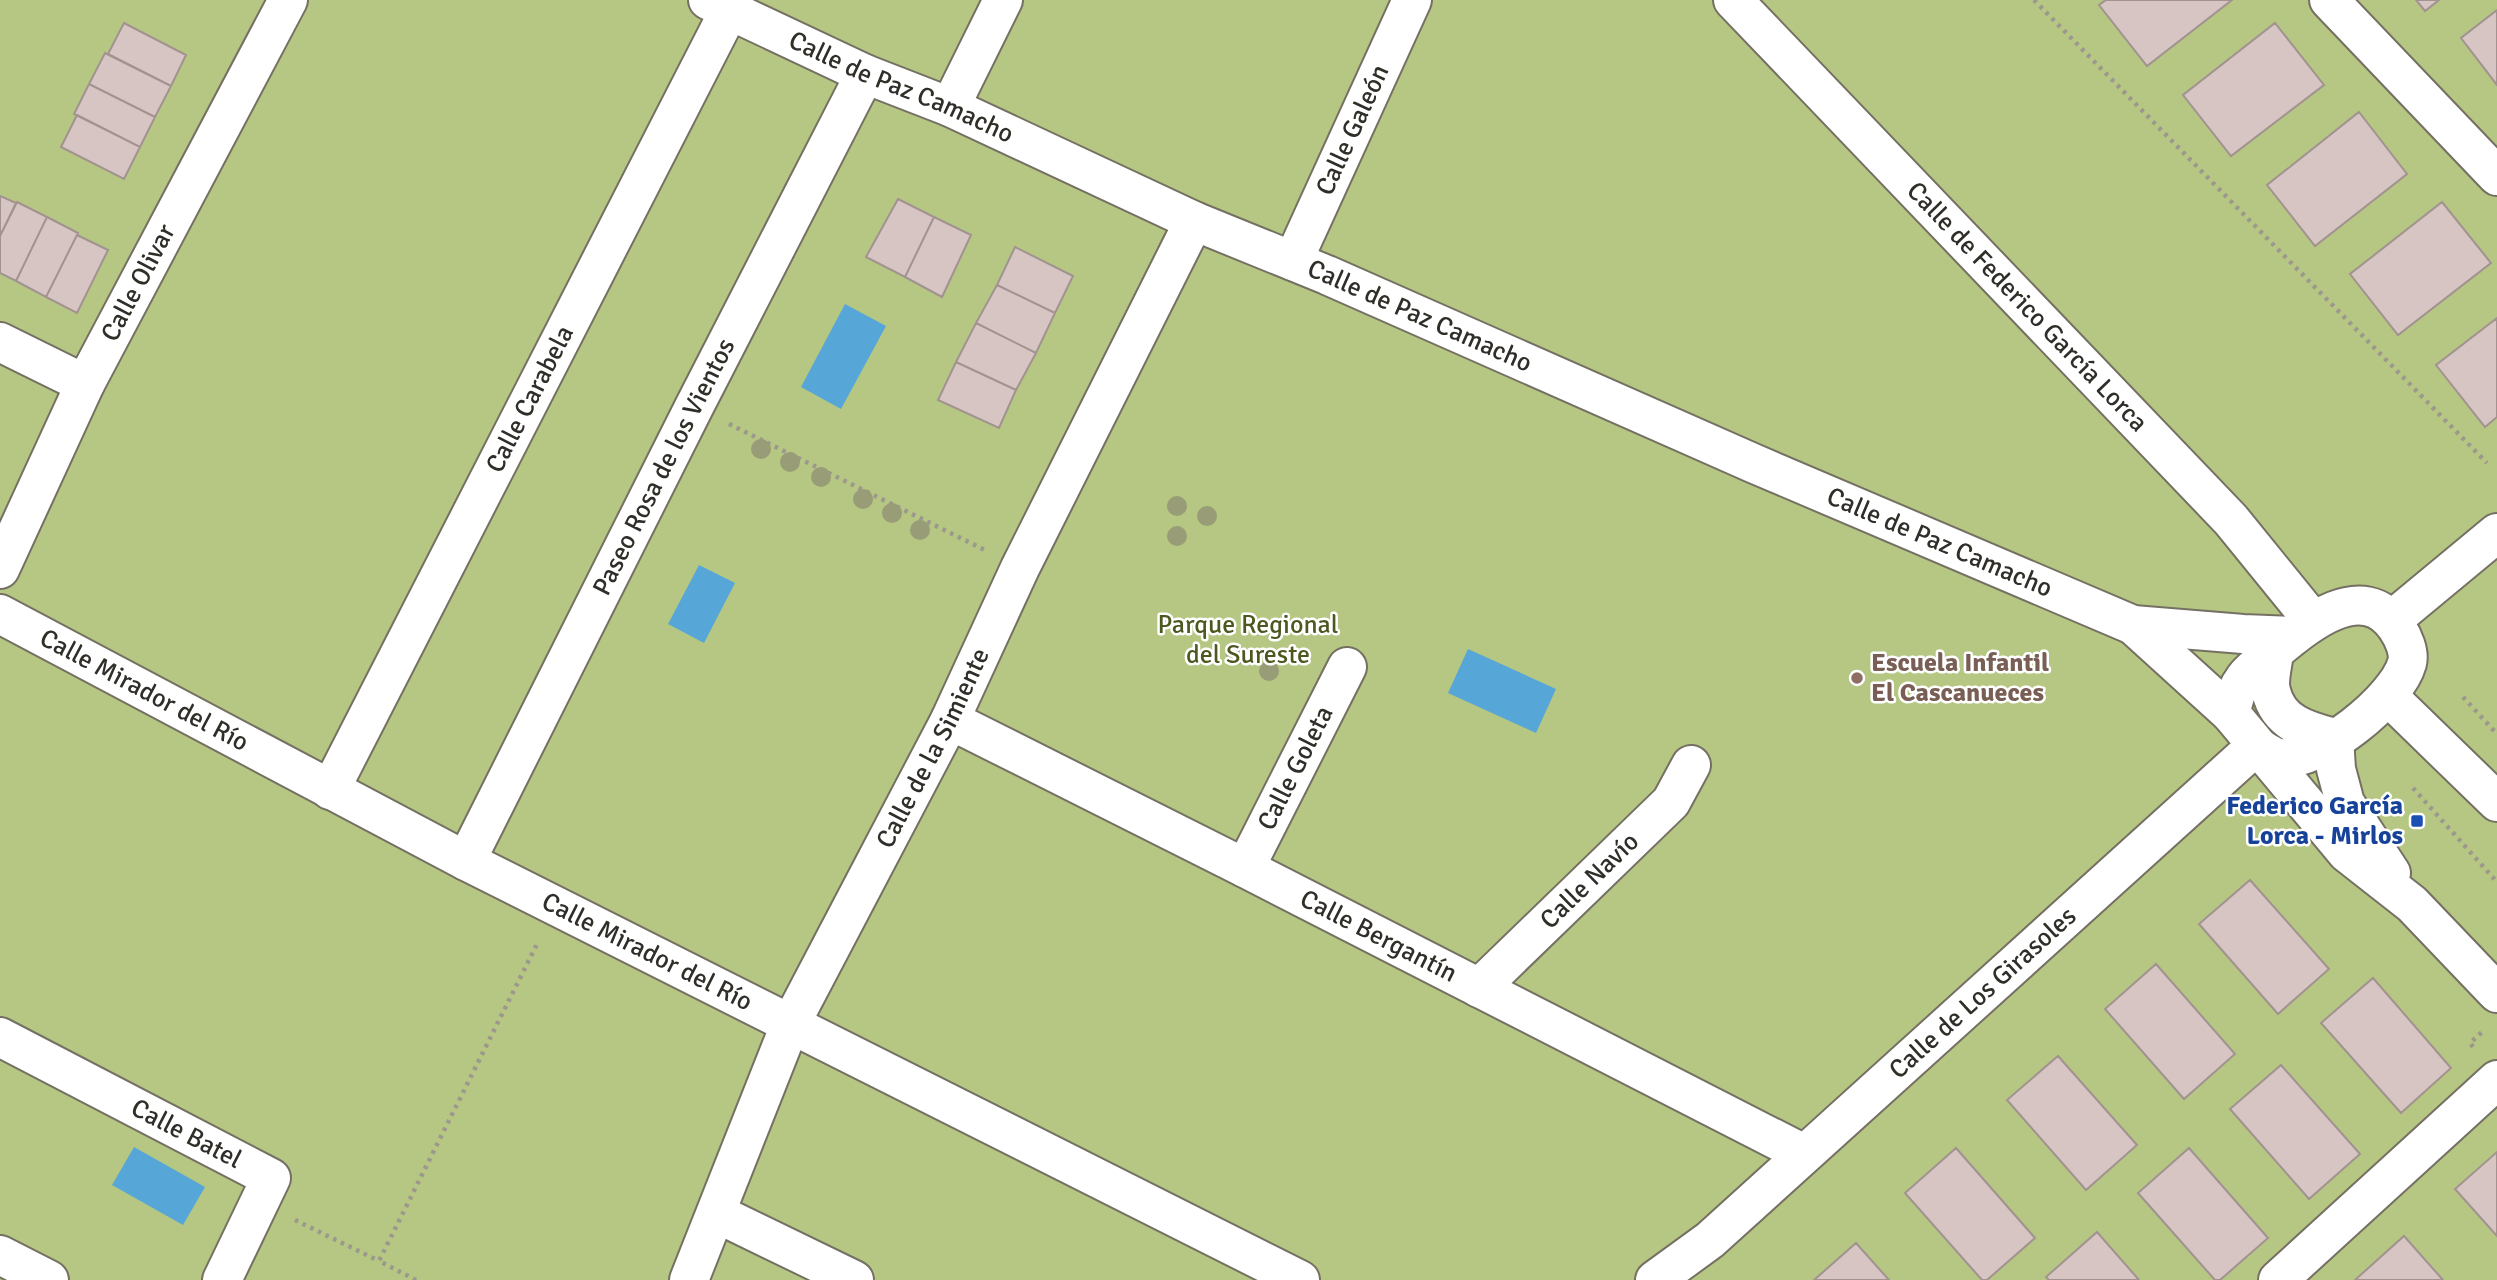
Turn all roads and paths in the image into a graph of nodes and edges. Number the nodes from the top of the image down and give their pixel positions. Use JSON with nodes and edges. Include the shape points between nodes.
{"nodes":[{"id":1,"x":288,"y":0,"type":"edge"},
{"id":2,"x":1003,"y":0,"type":"edge"},
{"id":3,"x":1412,"y":0,"type":"edge"},
{"id":4,"x":1733,"y":0,"type":"edge"},
{"id":5,"x":2034,"y":0,"type":"edge"},
{"id":6,"x":2329,"y":0,"type":"edge"},
{"id":7,"x":719,"y":5,"type":"edge"},
{"id":8,"x":865,"y":74,"type":"junction"},
{"id":9,"x":950,"y":107,"type":"junction"},
{"id":10,"x":2497,"y":176,"type":"edge"},
{"id":11,"x":1194,"y":221,"type":"junction"},
{"id":12,"x":1293,"y":261,"type":"junction"},
{"id":13,"x":0,"y":342,"type":"edge"},
{"id":14,"x":85,"y":384,"type":"junction"},
{"id":15,"x":694,"y":407,"type":"junction"},
{"id":16,"x":2487,"y":463,"type":"dead end"},
{"id":17,"x":2497,"y":533,"type":"edge"},
{"id":18,"x":1020,"y":568,"type":"junction"},
{"id":19,"x":0,"y":569,"type":"edge"},
{"id":20,"x":0,"y":614,"type":"edge"},
{"id":21,"x":2392,"y":620,"type":"junction"},
{"id":22,"x":2133,"y":625,"type":"junction"},
{"id":23,"x":2293,"y":636,"type":"junction"},
{"id":24,"x":1347,"y":667,"type":"dead end"},
{"id":25,"x":2388,"y":696,"type":"junction"},
{"id":26,"x":2463,"y":697,"type":"dead end"},
{"id":27,"x":2231,"y":714,"type":"junction"},
{"id":28,"x":950,"y":720,"type":"junction"},
{"id":29,"x":2497,"y":734,"type":"edge"},
{"id":30,"x":2334,"y":738,"type":"junction"},
{"id":31,"x":2256,"y":746,"type":"junction"},
{"id":32,"x":1691,"y":765,"type":"dead end"},
{"id":33,"x":2413,"y":788,"type":"dead end"},
{"id":34,"x":330,"y":790,"type":"junction"},
{"id":35,"x":2497,"y":802,"type":"edge"},
{"id":36,"x":466,"y":862,"type":"junction"},
{"id":37,"x":1245,"y":867,"type":"junction"},
{"id":38,"x":2497,"y":882,"type":"edge"},
{"id":39,"x":2412,"y":904,"type":"junction"},
{"id":40,"x":555,"y":907,"type":"junction"},
{"id":41,"x":1479,"y":988,"type":"junction"},
{"id":42,"x":2497,"y":993,"type":"edge"},
{"id":43,"x":790,"y":1025,"type":"junction"},
{"id":44,"x":0,"y":1037,"type":"edge"},
{"id":45,"x":2497,"y":1080,"type":"edge"},
{"id":46,"x":1804,"y":1154,"type":"junction"},
{"id":47,"x":260,"y":1201,"type":"junction"},
{"id":48,"x":716,"y":1213,"type":"junction"},
{"id":49,"x":1710,"y":1240,"type":"junction"},
{"id":50,"x":0,"y":1255,"type":"edge"},
{"id":51,"x":379,"y":1261,"type":"junction"},
{"id":52,"x":49,"y":1280,"type":"edge"},
{"id":53,"x":222,"y":1280,"type":"edge"},
{"id":54,"x":416,"y":1280,"type":"edge"},
{"id":55,"x":689,"y":1280,"type":"edge"},
{"id":56,"x":854,"y":1280,"type":"edge"},
{"id":57,"x":1300,"y":1280,"type":"edge"},
{"id":58,"x":1655,"y":1280,"type":"edge"},
{"id":59,"x":1677,"y":1280,"type":"edge"},
{"id":60,"x":2278,"y":1280,"type":"edge"}],
"edges":[{"from":1,"to":14,"type":"street","name":"Calle Olivar"},
{"from":2,"to":9,"type":"street"},
{"from":3,"to":12,"type":"street","name":"Calle Galeón"},
{"from":4,"to":23,"type":"street","name":"Calle de Federico García Lorca","via":[[2231,520]]},
{"from":5,"to":16,"type":"path"},
{"from":6,"to":10,"type":"street"},
{"from":7,"to":8,"type":"street","name":"Calle de Paz Camacho"},
{"from":7,"to":34,"type":"street","name":"Calle Carabela"},
{"from":8,"to":9,"type":"street","name":"Calle de Paz Camacho"},
{"from":8,"to":15,"type":"street","name":"Paseo Rosa de los Vientos"},
{"from":9,"to":11,"type":"street","name":"Calle de Paz Camacho"},
{"from":11,"to":12,"type":"street","name":"Calle de Paz Camacho"},
{"from":11,"to":18,"type":"street","name":"Calle de la Simiente"},
{"from":12,"to":22,"type":"street","name":"Calle de Paz Camacho"},
{"from":13,"to":14,"type":"street"},
{"from":14,"to":19,"type":"street","name":"Calle Olivar"},
{"from":15,"to":18,"type":"path"},
{"from":15,"to":36,"type":"street","name":"Paseo Rosa de los Vientos"},
{"from":17,"to":21,"type":"street"},
{"from":18,"to":28,"type":"street","name":"Calle de la Simiente"},
{"from":20,"to":34,"type":"street","name":"Calle Mirador del Río"},
{"from":21,"to":23,"type":"street","via":[[2372,608],[2352,606],[2333,610]]},
{"from":21,"to":25,"type":"street","via":[[2403,638],[2408,660]]},
{"from":22,"to":23,"type":"street","name":"Calle de Paz Camacho"},
{"from":22,"to":27,"type":"street","name":"Calle de Paz Camacho"},
{"from":23,"to":27,"type":"street","via":[[2247,672],[2233,697]]},
{"from":23,"to":30,"type":"street","via":[[2270,690],[2287,720]]},
{"from":24,"to":37,"type":"street","name":"Calle Goleta"},
{"from":25,"to":30,"type":"street","via":[[2351,730]]},
{"from":25,"to":35,"type":"street"},
{"from":26,"to":29,"type":"path"},
{"from":27,"to":31,"type":"street","name":"Calle de Paz Camacho"},
{"from":28,"to":37,"type":"street","name":"Calle Bergantín"},
{"from":28,"to":43,"type":"street","name":"Calle de la Simiente"},
{"from":30,"to":31,"type":"street","via":[[2303,756],[2278,758]]},
{"from":30,"to":39,"type":"street","via":[[2345,803]]},
{"from":31,"to":39,"type":"street","via":[[2347,853]]},
{"from":31,"to":46,"type":"street","name":"Calle de Los Girasoles"},
{"from":32,"to":41,"type":"street","name":"Calle Navío","via":[[1671,802]]},
{"from":33,"to":38,"type":"path"},
{"from":34,"to":36,"type":"street","name":"Calle Mirador del Río"},
{"from":36,"to":40,"type":"street","name":"Calle Mirador del Río"},
{"from":37,"to":41,"type":"street","name":"Calle Bergantín"},
{"from":39,"to":42,"type":"street"},
{"from":40,"to":43,"type":"street","name":"Calle Mirador del Río"},
{"from":40,"to":51,"type":"path"},
{"from":41,"to":46,"type":"street","name":"Calle Bergantín"},
{"from":43,"to":48,"type":"street","name":"Calle de la Simiente"},
{"from":43,"to":57,"type":"street","name":"Calle Mirador del Río"},
{"from":44,"to":47,"type":"street","name":"Calle Batel","via":[[271,1178]]},
{"from":45,"to":60,"type":"street"},
{"from":46,"to":49,"type":"street","name":"Calle de Los Girasoles"},
{"from":47,"to":51,"type":"path"},
{"from":47,"to":53,"type":"street","name":"Calle Batel"},
{"from":48,"to":55,"type":"street","name":"Calle de la Simiente"},
{"from":48,"to":56,"type":"street"},
{"from":49,"to":58,"type":"street","name":"Calle de Los Girasoles"},
{"from":49,"to":59,"type":"street","name":"Calle de Los Girasoles"},
{"from":50,"to":52,"type":"street"},
{"from":51,"to":54,"type":"path"}]}
